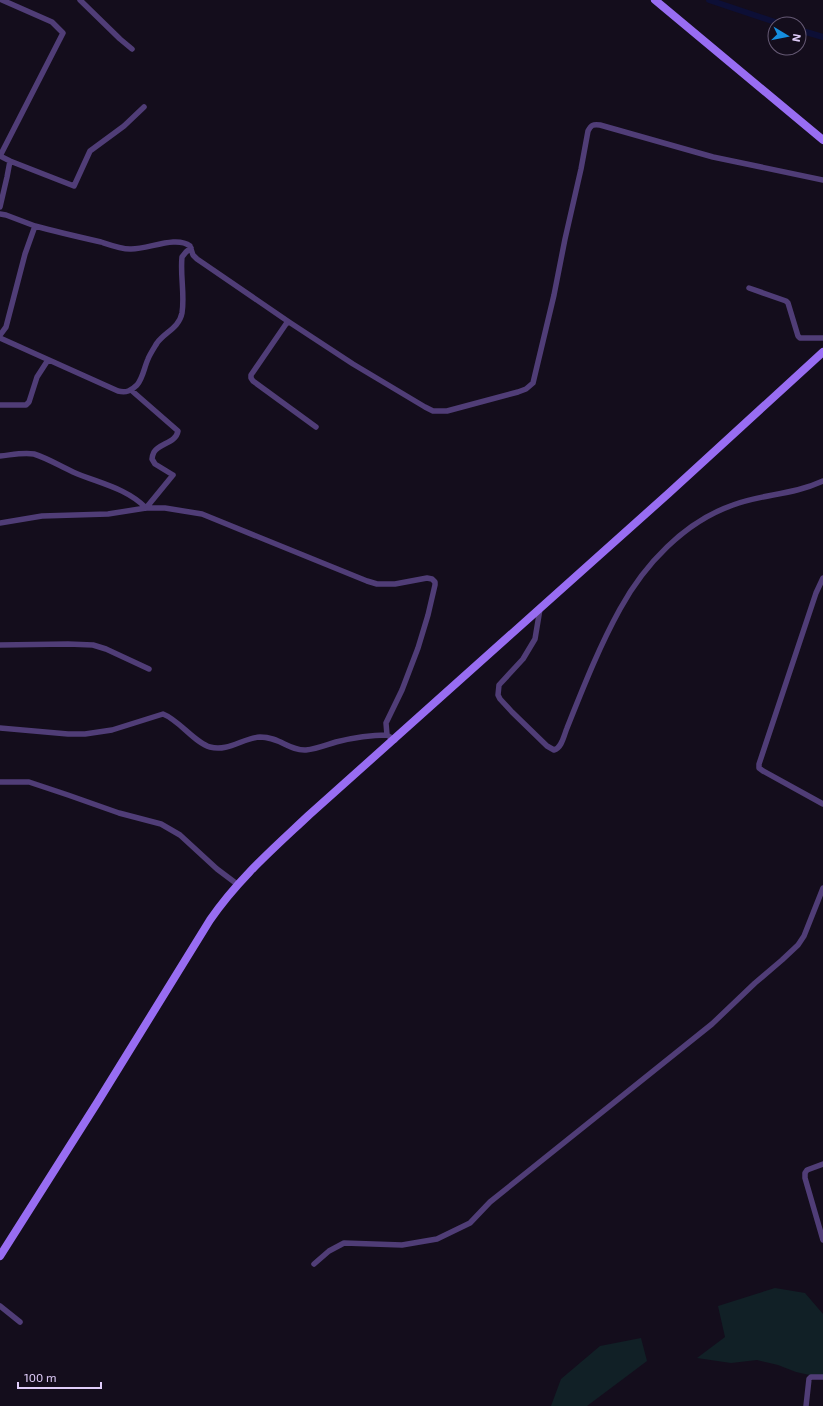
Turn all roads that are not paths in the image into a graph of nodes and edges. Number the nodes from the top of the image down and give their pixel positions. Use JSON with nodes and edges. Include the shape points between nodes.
{"nodes":[{"id":1,"x":2,"y":0,"type":"edge"},
{"id":2,"x":80,"y":0,"type":"edge"},
{"id":3,"x":655,"y":0,"type":"edge"},
{"id":4,"x":132,"y":49,"type":"dead end"},
{"id":5,"x":144,"y":107,"type":"dead end"},
{"id":6,"x":823,"y":140,"type":"edge"},
{"id":7,"x":0,"y":156,"type":"edge"},
{"id":8,"x":10,"y":162,"type":"junction"},
{"id":9,"x":823,"y":180,"type":"edge"},
{"id":10,"x":0,"y":207,"type":"edge"},
{"id":11,"x":0,"y":214,"type":"edge"},
{"id":12,"x":35,"y":226,"type":"junction"},
{"id":13,"x":191,"y":248,"type":"junction"},
{"id":14,"x":749,"y":288,"type":"dead end"},
{"id":15,"x":289,"y":322,"type":"junction"},
{"id":16,"x":0,"y":336,"type":"edge"},
{"id":17,"x":823,"y":338,"type":"edge"},
{"id":18,"x":823,"y":352,"type":"edge"},
{"id":19,"x":48,"y":360,"type":"junction"},
{"id":20,"x":131,"y":390,"type":"junction"},
{"id":21,"x":0,"y":405,"type":"edge"},
{"id":22,"x":316,"y":427,"type":"dead end"},
{"id":23,"x":0,"y":456,"type":"edge"},
{"id":24,"x":823,"y":481,"type":"edge"},
{"id":25,"x":146,"y":508,"type":"junction"},
{"id":26,"x":0,"y":523,"type":"edge"},
{"id":27,"x":823,"y":579,"type":"edge"},
{"id":28,"x":540,"y":609,"type":"junction"},
{"id":29,"x":0,"y":645,"type":"edge"},
{"id":30,"x":149,"y":668,"type":"dead end"},
{"id":31,"x":0,"y":728,"type":"edge"},
{"id":32,"x":386,"y":735,"type":"junction"},
{"id":33,"x":394,"y":740,"type":"junction"},
{"id":34,"x":0,"y":782,"type":"edge"},
{"id":35,"x":823,"y":804,"type":"edge"},
{"id":36,"x":237,"y":884,"type":"junction"},
{"id":37,"x":823,"y":888,"type":"edge"},
{"id":38,"x":823,"y":1164,"type":"edge"},
{"id":39,"x":823,"y":1240,"type":"edge"},
{"id":40,"x":0,"y":1256,"type":"edge"},
{"id":41,"x":314,"y":1264,"type":"dead end"},
{"id":42,"x":0,"y":1306,"type":"edge"},
{"id":43,"x":20,"y":1322,"type":"dead end"},
{"id":44,"x":823,"y":1377,"type":"edge"},
{"id":45,"x":806,"y":1406,"type":"edge"}],
"edges":[{"from":1,"to":7,"type":"street","via":[[52,22],[63,33]]},
{"from":2,"to":4,"type":"street"},
{"from":3,"to":6,"type":"main road"},
{"from":5,"to":8,"type":"street","via":[[124,126],[90,151],[74,186]]},
{"from":7,"to":8,"type":"street"},
{"from":8,"to":10,"type":"street"},
{"from":9,"to":15,"type":"street","via":[[713,157],[594,124],[590,127],[586,140],[554,295],[532,383],[526,389],[471,406],[433,411],[353,364]]},
{"from":11,"to":12,"type":"street"},
{"from":12,"to":13,"type":"street","via":[[130,249],[181,242],[189,244]]},
{"from":12,"to":16,"type":"street","via":[[6,327]]},
{"from":13,"to":15,"type":"street","via":[[196,259]]},
{"from":13,"to":20,"type":"street","via":[[182,257],[182,313],[179,322],[158,342],[138,384]]},
{"from":14,"to":17,"type":"street","via":[[786,301],[800,338]]},
{"from":15,"to":22,"type":"street","via":[[281,330],[251,378]]},
{"from":16,"to":19,"type":"street"},
{"from":18,"to":28,"type":"main road"},
{"from":19,"to":20,"type":"street","via":[[118,391]]},
{"from":19,"to":21,"type":"street","via":[[37,377],[26,405]]},
{"from":20,"to":25,"type":"street","via":[[178,431],[173,440],[154,452],[152,459],[155,464],[173,475]]},
{"from":23,"to":25,"type":"street","via":[[34,454],[121,490]]},
{"from":24,"to":28,"type":"street","via":[[791,492],[733,504],[698,521],[679,536],[637,580],[619,610],[559,748],[554,750],[517,717],[498,695],[499,685],[533,643]]},
{"from":25,"to":26,"type":"street","via":[[108,514],[42,516]]},
{"from":25,"to":32,"type":"street","via":[[165,508],[202,514],[377,584],[432,579],[435,585],[428,615],[407,677],[386,723]]},
{"from":27,"to":35,"type":"street","via":[[816,592],[759,764],[763,772]]},
{"from":28,"to":33,"type":"main road"},
{"from":29,"to":30,"type":"street","via":[[93,645]]},
{"from":31,"to":32,"type":"street","via":[[85,734],[112,730],[163,714],[204,744],[217,748],[260,737],[276,739],[291,747],[305,750],[359,737]]},
{"from":32,"to":33,"type":"street"},
{"from":33,"to":36,"type":"main road","via":[[309,815]]},
{"from":34,"to":36,"type":"street","via":[[29,782],[119,814],[161,824],[180,834]]},
{"from":36,"to":40,"type":"main road","via":[[210,920]]},
{"from":37,"to":41,"type":"street","via":[[798,945],[712,1024],[490,1202],[470,1224],[437,1239],[422,1242],[344,1242]]},
{"from":38,"to":39,"type":"street","via":[[805,1173]]},
{"from":42,"to":43,"type":"street"},
{"from":44,"to":45,"type":"street","via":[[815,1376],[809,1379]]}]}
